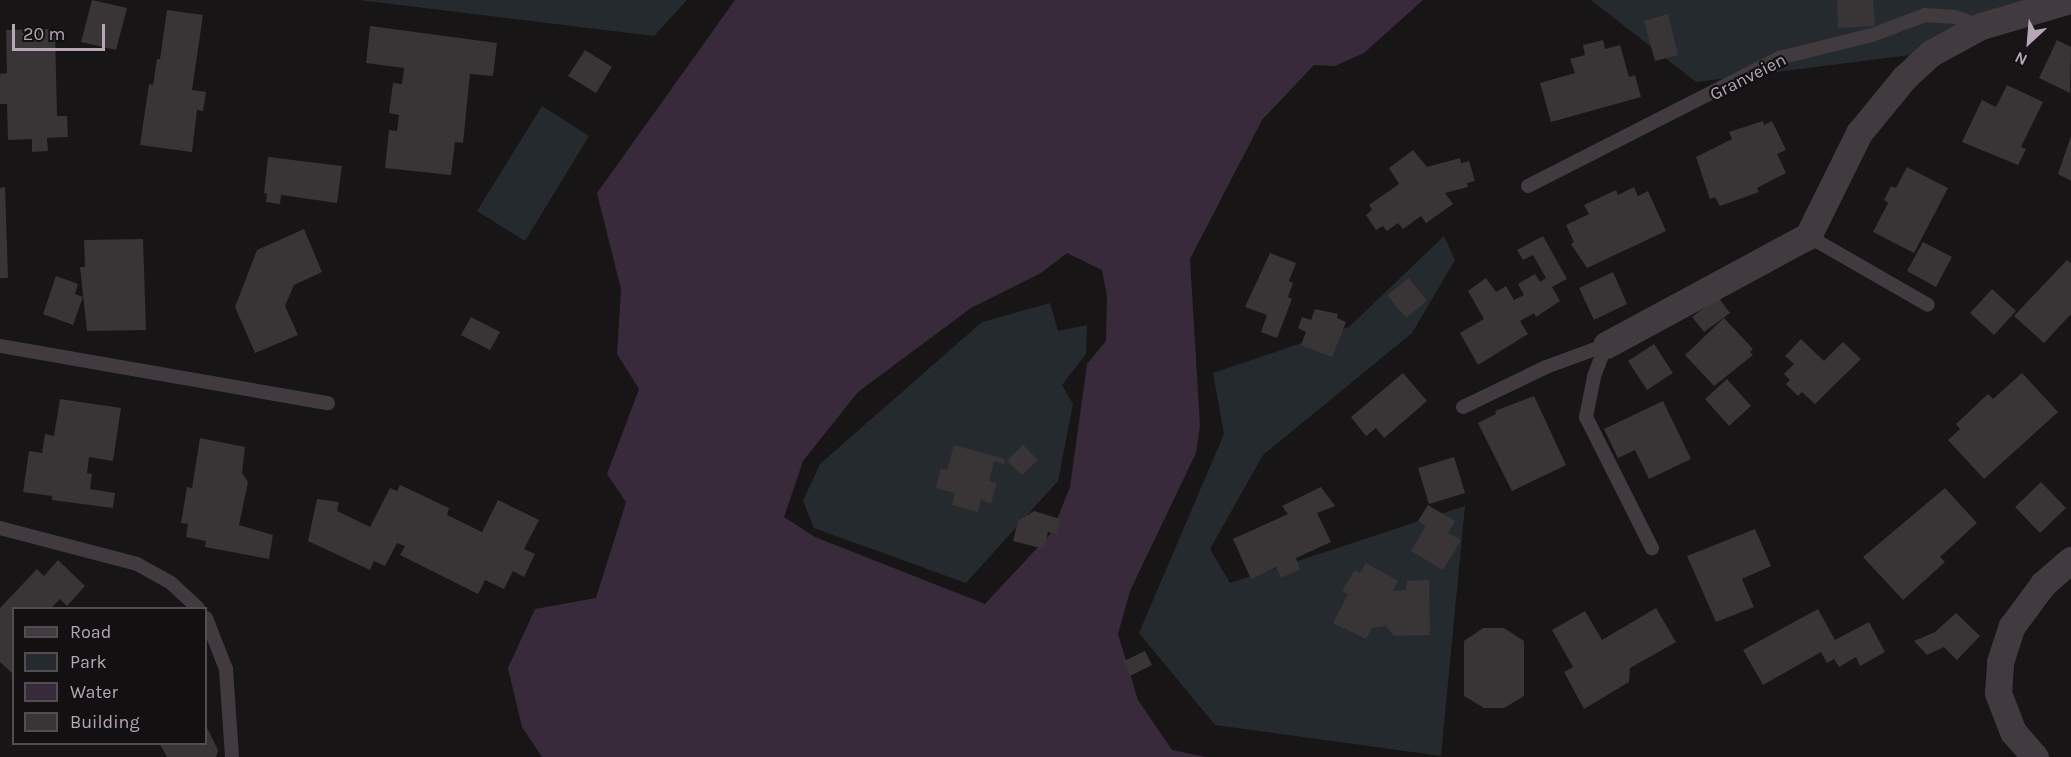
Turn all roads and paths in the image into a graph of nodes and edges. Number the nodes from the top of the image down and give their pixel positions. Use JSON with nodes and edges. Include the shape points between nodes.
{"nodes":[{"id":1,"x":2070,"y":0,"type":"edge"},
{"id":2,"x":1981,"y":26,"type":"junction"},
{"id":3,"x":1528,"y":186,"type":"dead end"},
{"id":4,"x":1808,"y":236,"type":"junction"},
{"id":5,"x":1928,"y":305,"type":"dead end"},
{"id":6,"x":1606,"y":345,"type":"junction"},
{"id":7,"x":0,"y":346,"type":"edge"},
{"id":8,"x":328,"y":403,"type":"dead end"},
{"id":9,"x":1463,"y":407,"type":"dead end"},
{"id":10,"x":0,"y":528,"type":"edge"},
{"id":11,"x":1652,"y":548,"type":"dead end"},
{"id":12,"x":2071,"y":560,"type":"edge"},
{"id":13,"x":196,"y":607,"type":"edge"},
{"id":14,"x":207,"y":621,"type":"edge"},
{"id":15,"x":232,"y":757,"type":"edge"},
{"id":16,"x":2035,"y":757,"type":"edge"}],
"edges":[{"from":1,"to":2,"type":"street"},
{"from":2,"to":3,"type":"lane","name":"Granveien","via":[[1955,17],[1925,15],[1872,35],[1779,58]]},
{"from":2,"to":4,"type":"street","via":[[1931,53],[1904,78],[1866,124]]},
{"from":4,"to":5,"type":"lane"},
{"from":4,"to":6,"type":"street"},
{"from":6,"to":9,"type":"lane","via":[[1546,367]]},
{"from":6,"to":11,"type":"lane","via":[[1586,417]]},
{"from":7,"to":8,"type":"lane"},
{"from":10,"to":13,"type":"lane","via":[[137,564],[171,583]]},
{"from":12,"to":16,"type":"street","via":[[2043,584],[2012,626],[2000,662],[1998,693],[2013,732]]},
{"from":14,"to":15,"type":"lane","via":[[226,669]]}]}
